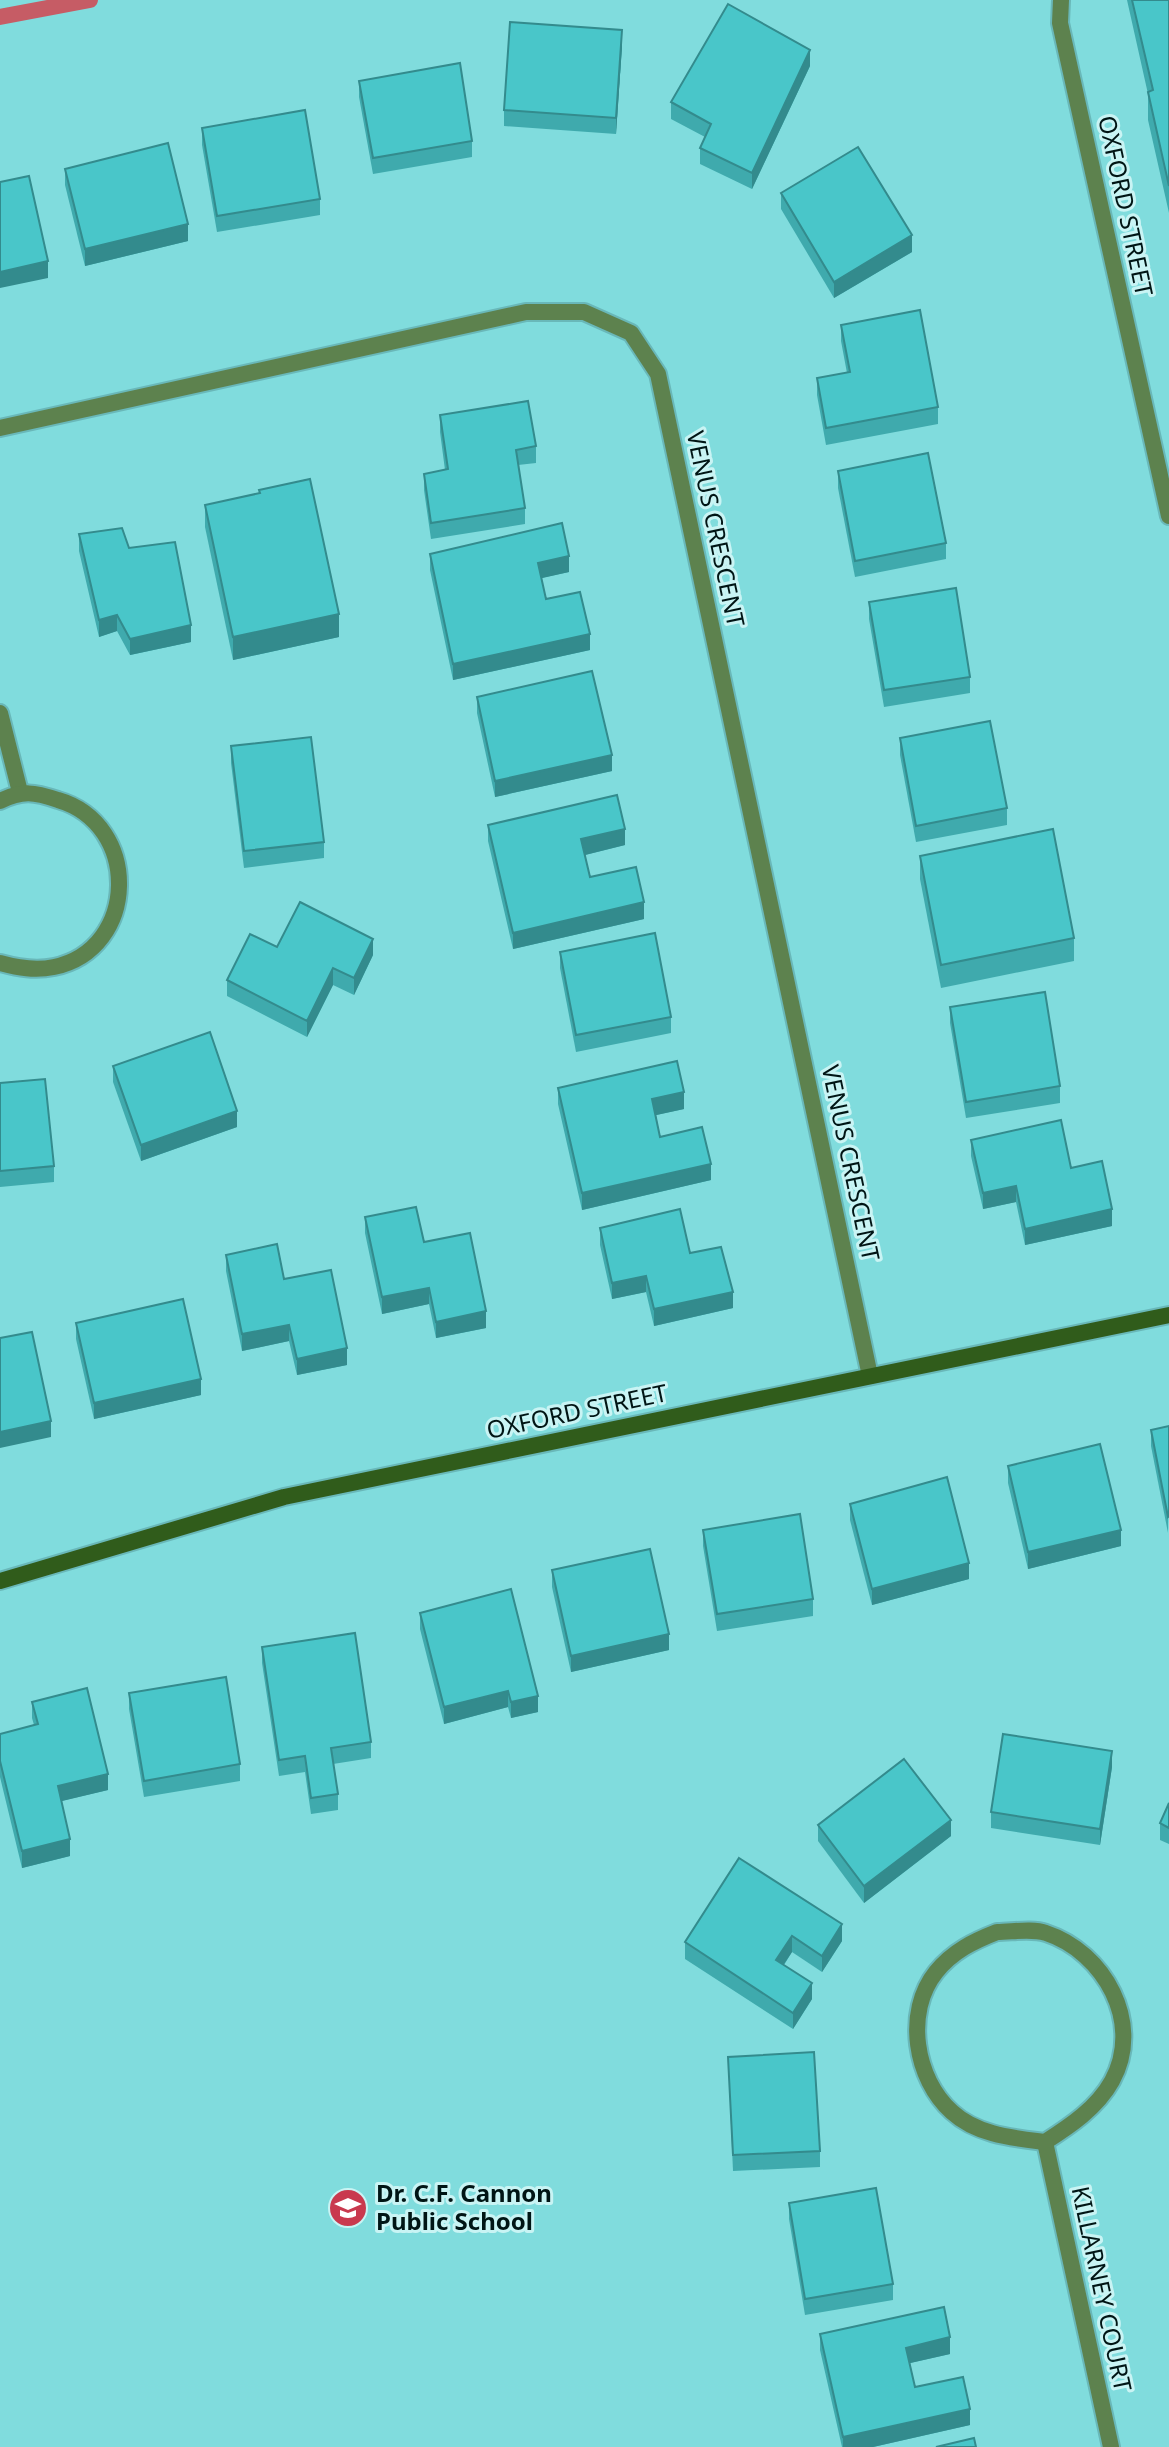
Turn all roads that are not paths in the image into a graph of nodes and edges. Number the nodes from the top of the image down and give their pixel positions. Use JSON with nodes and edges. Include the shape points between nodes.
{"nodes":[{"id":1,"x":1061,"y":0,"type":"edge"},
{"id":2,"x":0,"y":428,"type":"edge"},
{"id":3,"x":1169,"y":516,"type":"edge"},
{"id":4,"x":0,"y":713,"type":"edge"},
{"id":5,"x":20,"y":792,"type":"junction"},
{"id":6,"x":0,"y":801,"type":"edge"},
{"id":7,"x":0,"y":963,"type":"edge"},
{"id":8,"x":1169,"y":1315,"type":"edge"},
{"id":9,"x":870,"y":1376,"type":"junction"},
{"id":10,"x":0,"y":1581,"type":"edge"},
{"id":11,"x":1045,"y":2142,"type":"junction"},
{"id":12,"x":1111,"y":2447,"type":"edge"}],
"edges":[{"from":1,"to":3,"type":"street","name":"OXFORD STREET","via":[[1060,23]]},
{"from":2,"to":9,"type":"street","name":"VENUS CRESCENT","via":[[526,312],[584,312],[631,333],[658,374]]},
{"from":4,"to":5,"type":"street"},
{"from":5,"to":6,"type":"street"},
{"from":5,"to":7,"type":"street","via":[[71,803],[95,821],[113,846],[121,875],[118,906],[105,933],[83,955],[56,967],[26,970]]},
{"from":8,"to":9,"type":"street","name":"OXFORD STREET"},
{"from":9,"to":10,"type":"street","name":"OXFORD STREET","via":[[284,1497]]},
{"from":11,"to":11,"type":"street","via":[[984,2131],[953,2113],[931,2087],[918,2053],[919,2005],[935,1973],[964,1945],[997,1932],[1043,1932],[1076,1946],[1107,1978],[1121,2012],[1122,2048],[1113,2080],[1091,2109]]},
{"from":11,"to":12,"type":"street","name":"KILLARNEY COURT"}]}
